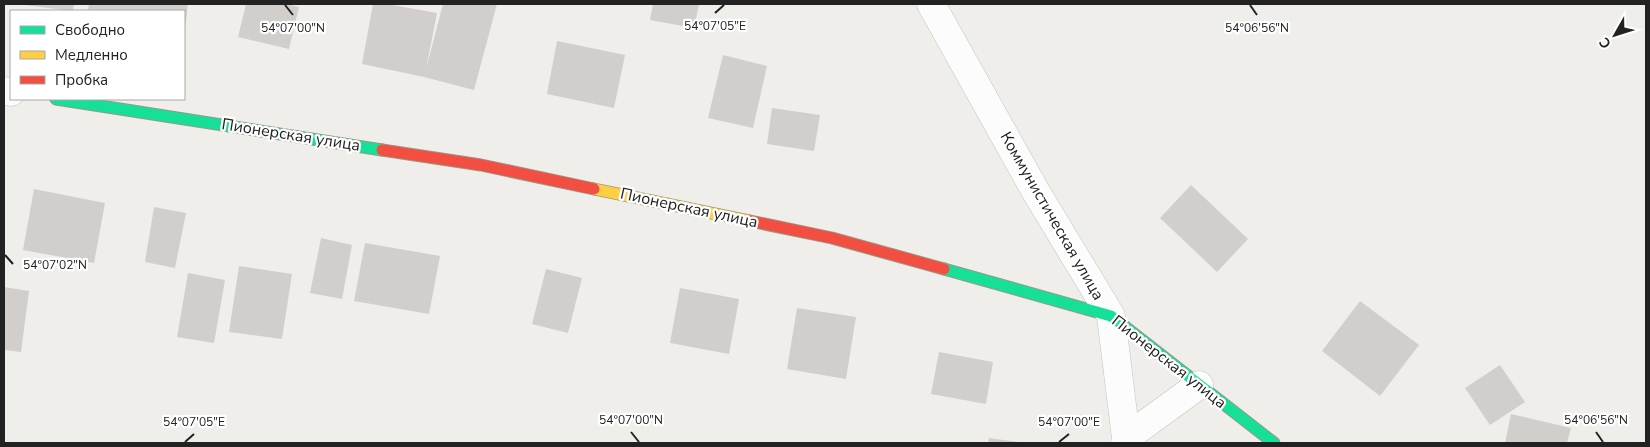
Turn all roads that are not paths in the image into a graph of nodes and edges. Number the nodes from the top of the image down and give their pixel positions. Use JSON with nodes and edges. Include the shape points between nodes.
{"nodes":[{"id":1,"x":931,"y":4,"type":"edge"},
{"id":2,"x":62,"y":100,"type":"edge"},
{"id":3,"x":1111,"y":316,"type":"junction"},
{"id":4,"x":1199,"y":385,"type":"junction"},
{"id":5,"x":1126,"y":441,"type":"edge"},
{"id":6,"x":1274,"y":443,"type":"edge"}],
"edges":[{"from":1,"to":3,"type":"street","name":"Коммунистическая улица","via":[[1036,192]]},
{"from":2,"to":3,"type":"street","name":"Пионерская улица","via":[[481,165],[569,183],[832,238]]},
{"from":3,"to":4,"type":"street","name":"Пионерская улица"},
{"from":3,"to":5,"type":"street","name":"Коммунистическая улица"},
{"from":4,"to":5,"type":"street"},
{"from":4,"to":6,"type":"street","name":"Пионерская улица"}]}
